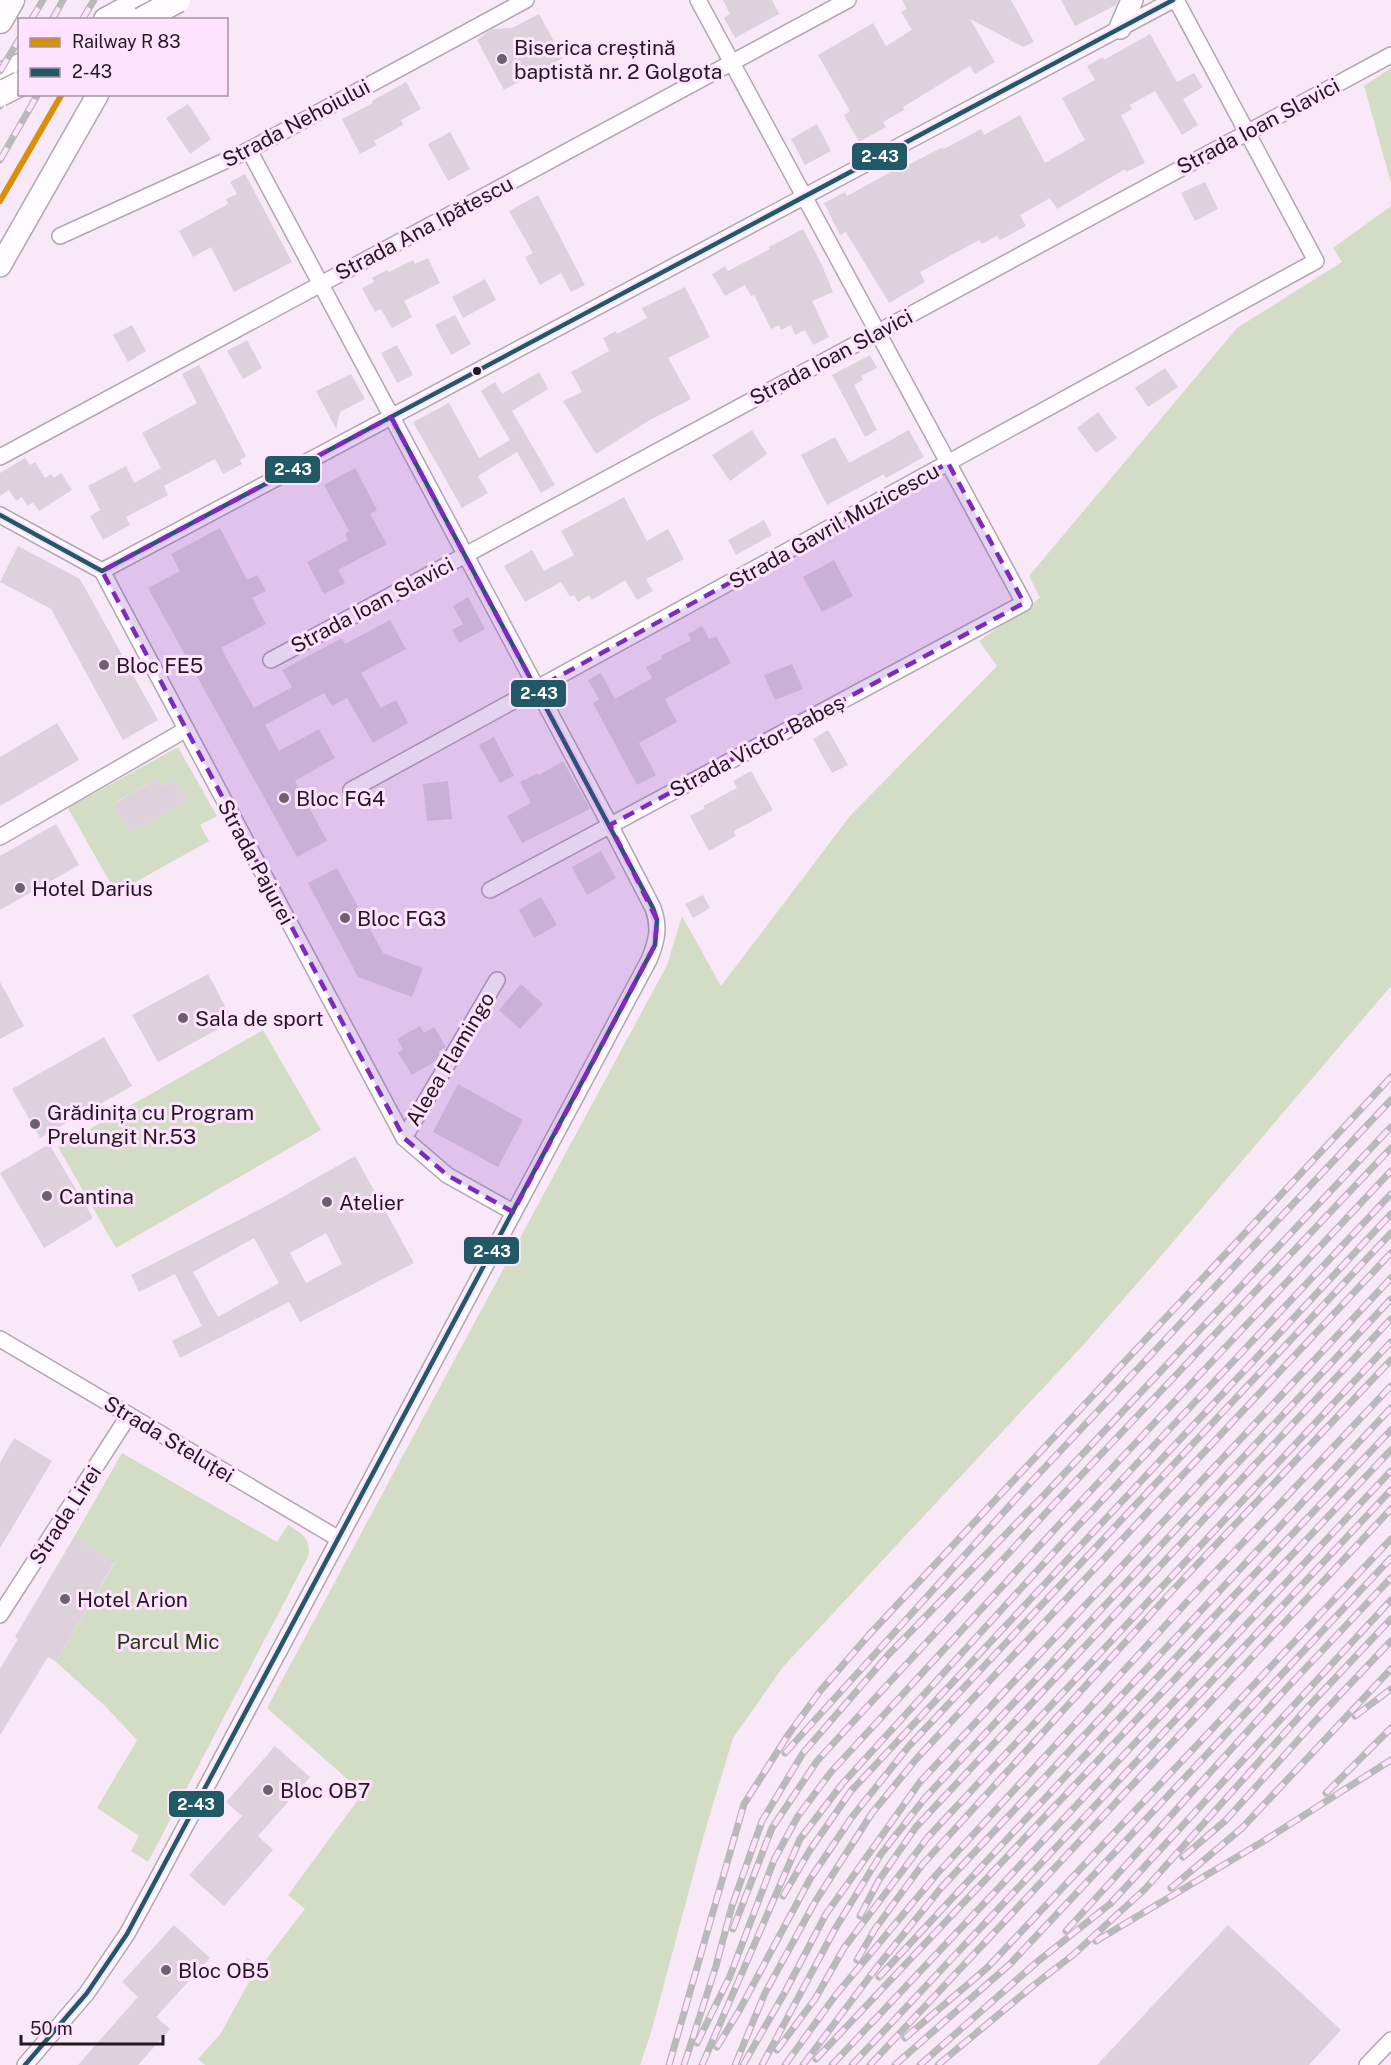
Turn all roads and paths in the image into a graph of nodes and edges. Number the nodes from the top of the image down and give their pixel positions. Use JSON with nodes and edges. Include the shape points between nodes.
{"nodes":[{"id":1,"x":12,"y":0,"type":"edge"},
{"id":2,"x":143,"y":0,"type":"edge"},
{"id":3,"x":153,"y":0,"type":"edge"},
{"id":4,"x":178,"y":0,"type":"edge"},
{"id":5,"x":525,"y":0,"type":"edge"},
{"id":6,"x":698,"y":0,"type":"edge"},
{"id":7,"x":848,"y":0,"type":"edge"},
{"id":8,"x":1132,"y":0,"type":"edge"},
{"id":9,"x":1174,"y":0,"type":"edge"},
{"id":10,"x":110,"y":18,"type":"edge"},
{"id":11,"x":142,"y":18,"type":"edge"},
{"id":12,"x":145,"y":18,"type":"edge"},
{"id":13,"x":0,"y":21,"type":"edge"},
{"id":14,"x":1120,"y":28,"type":"junction"},
{"id":15,"x":1391,"y":55,"type":"edge"},
{"id":16,"x":732,"y":63,"type":"junction"},
{"id":17,"x":18,"y":67,"type":"edge"},
{"id":18,"x":0,"y":76,"type":"edge"},
{"id":19,"x":18,"y":85,"type":"edge"},
{"id":20,"x":0,"y":94,"type":"edge"},
{"id":21,"x":97,"y":96,"type":"edge"},
{"id":22,"x":1247,"y":132,"type":"junction"},
{"id":23,"x":249,"y":150,"type":"junction"},
{"id":24,"x":804,"y":197,"type":"junction"},
{"id":25,"x":60,"y":236,"type":"dead end"},
{"id":26,"x":0,"y":266,"type":"edge"},
{"id":27,"x":320,"y":284,"type":"junction"},
{"id":28,"x":877,"y":332,"type":"junction"},
{"id":29,"x":391,"y":417,"type":"junction"},
{"id":30,"x":0,"y":457,"type":"edge"},
{"id":31,"x":948,"y":463,"type":"junction"},
{"id":32,"x":0,"y":515,"type":"edge"},
{"id":33,"x":464,"y":555,"type":"junction"},
{"id":34,"x":102,"y":571,"type":"junction"},
{"id":35,"x":271,"y":660,"type":"dead end"},
{"id":36,"x":536,"y":689,"type":"junction"},
{"id":37,"x":185,"y":730,"type":"junction"},
{"id":38,"x":351,"y":790,"type":"dead end"},
{"id":39,"x":610,"y":825,"type":"junction"},
{"id":40,"x":0,"y":837,"type":"edge"},
{"id":41,"x":490,"y":890,"type":"dead end"},
{"id":42,"x":497,"y":980,"type":"dead end"},
{"id":43,"x":404,"y":1138,"type":"junction"},
{"id":44,"x":513,"y":1212,"type":"junction"},
{"id":45,"x":0,"y":1339,"type":"edge"},
{"id":46,"x":129,"y":1415,"type":"junction"},
{"id":47,"x":339,"y":1539,"type":"junction"},
{"id":48,"x":0,"y":1615,"type":"edge"},
{"id":49,"x":1391,"y":2040,"type":"edge"},
{"id":50,"x":25,"y":2065,"type":"edge"},
{"id":51,"x":1367,"y":2065,"type":"edge"}],
"edges":[{"from":1,"to":13,"type":"main road"},
{"from":2,"to":10,"type":"main road"},
{"from":3,"to":11,"type":"street"},
{"from":4,"to":12,"type":"main road","bridge":true},
{"from":5,"to":23,"type":"street","name":"Strada Nehoiului"},
{"from":6,"to":16,"type":"street"},
{"from":7,"to":16,"type":"street","name":"Strada Ana Ipătescu"},
{"from":8,"to":14,"type":"street"},
{"from":9,"to":14,"type":"street"},
{"from":9,"to":22,"type":"street"},
{"from":14,"to":24,"type":"street"},
{"from":15,"to":22,"type":"street","name":"Strada Ioan Slavici"},
{"from":16,"to":24,"type":"street"},
{"from":16,"to":27,"type":"street","name":"Strada Ana Ipătescu"},
{"from":17,"to":18,"type":"main road"},
{"from":19,"to":20,"type":"main road","bridge":true},
{"from":21,"to":26,"type":"street"},
{"from":22,"to":28,"type":"street","name":"Strada Ioan Slavici"},
{"from":22,"to":31,"type":"street","name":"Strada Gavril Muzicescu","via":[[1316,261]]},
{"from":23,"to":25,"type":"street","name":"Strada Nehoiului"},
{"from":23,"to":27,"type":"street"},
{"from":24,"to":28,"type":"street"},
{"from":24,"to":29,"type":"street"},
{"from":27,"to":29,"type":"street"},
{"from":27,"to":30,"type":"street","name":"Strada Ana Ipătescu"},
{"from":28,"to":31,"type":"street"},
{"from":28,"to":33,"type":"street","name":"Strada Ioan Slavici"},
{"from":29,"to":33,"type":"street"},
{"from":29,"to":34,"type":"street"},
{"from":31,"to":36,"type":"street","name":"Strada Gavril Muzicescu"},
{"from":31,"to":39,"type":"street","name":"Strada Victor Babeș","via":[[1024,603]]},
{"from":32,"to":34,"type":"street"},
{"from":33,"to":35,"type":"street","name":"Strada Ioan Slavici"},
{"from":33,"to":36,"type":"street"},
{"from":34,"to":37,"type":"street","name":"Strada Pajurei"},
{"from":36,"to":38,"type":"street","name":"Strada Gavril Muzicescu"},
{"from":36,"to":39,"type":"street"},
{"from":37,"to":40,"type":"street"},
{"from":37,"to":43,"type":"street","name":"Strada Pajurei"},
{"from":39,"to":41,"type":"street","name":"Strada Victor Babeș"},
{"from":39,"to":44,"type":"street","via":[[657,920],[655,945]]},
{"from":42,"to":43,"type":"street","name":"Aleea Flamingo"},
{"from":43,"to":44,"type":"street","name":"Strada Pajurei","via":[[447,1175]]},
{"from":44,"to":47,"type":"street"},
{"from":45,"to":46,"type":"street","name":"Strada Steluței"},
{"from":46,"to":47,"type":"street","name":"Strada Steluței"},
{"from":46,"to":48,"type":"street","name":"Strada Lirei"},
{"from":47,"to":50,"type":"street","via":[[127,1934],[87,1993]]},
{"from":49,"to":51,"type":"street"}]}
